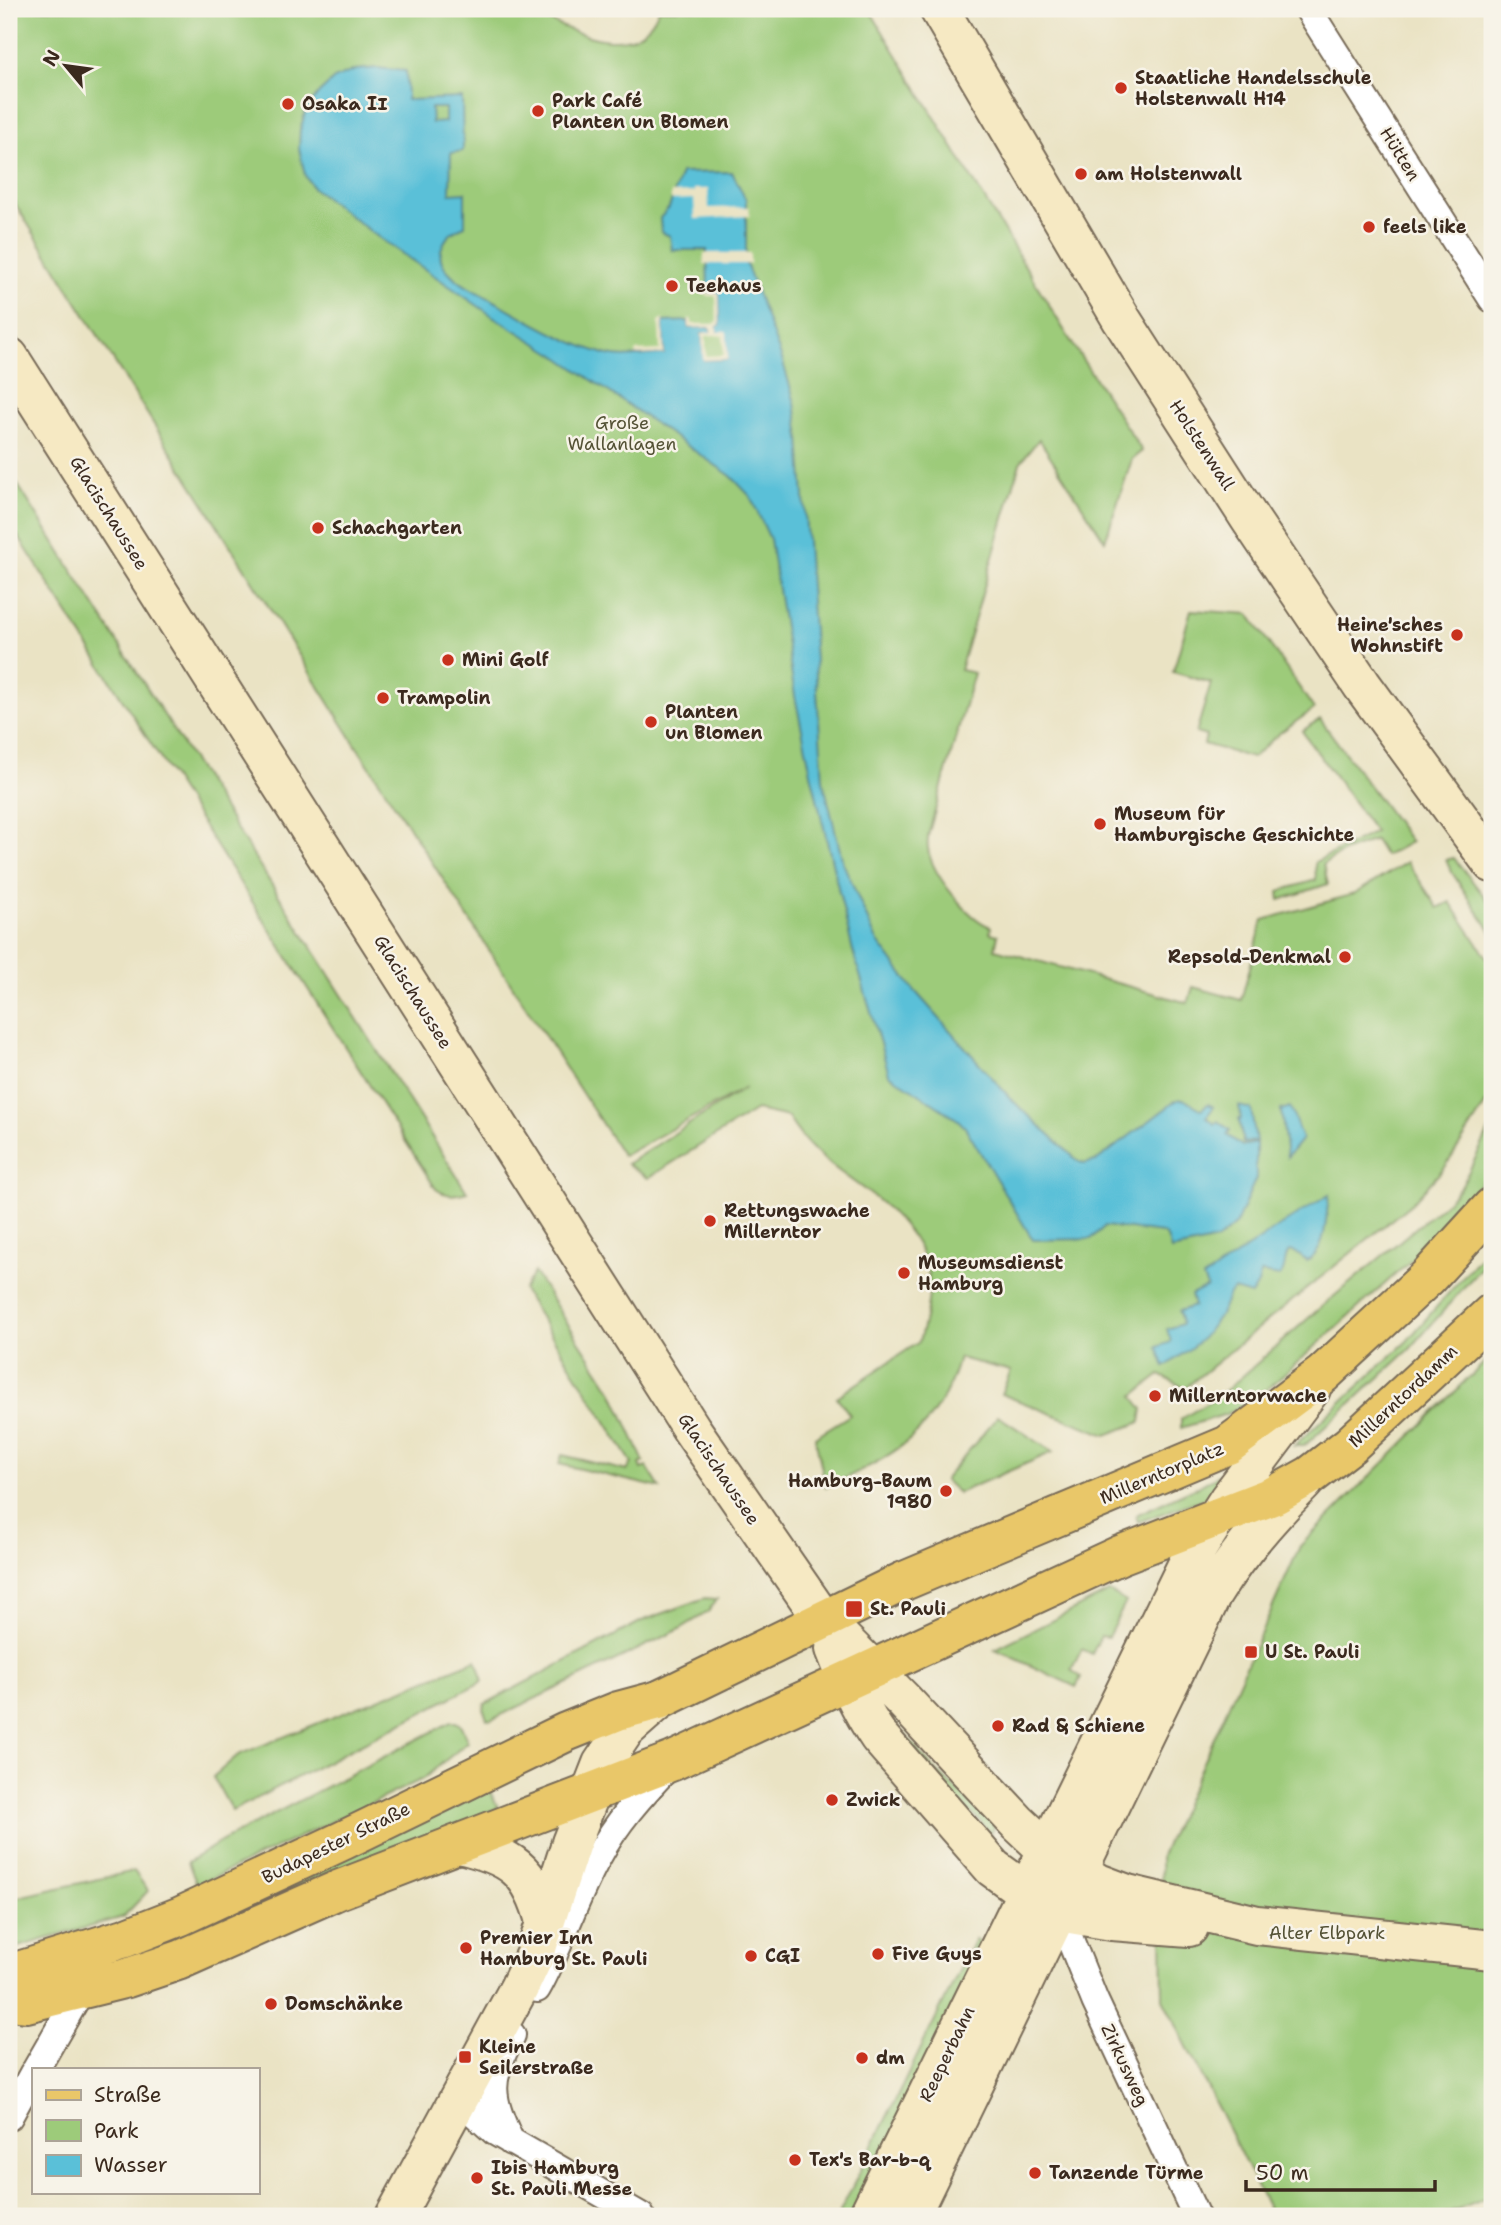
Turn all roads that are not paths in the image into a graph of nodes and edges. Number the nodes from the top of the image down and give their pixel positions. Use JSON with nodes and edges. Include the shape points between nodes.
{"nodes":[{"id":1,"x":939,"y":9,"type":"edge"},
{"id":2,"x":1308,"y":9,"type":"edge"},
{"id":3,"x":1492,"y":299,"type":"edge"},
{"id":4,"x":9,"y":357,"type":"edge"},
{"id":5,"x":1492,"y":863,"type":"edge"},
{"id":6,"x":1492,"y":1208,"type":"edge"},
{"id":7,"x":1492,"y":1312,"type":"edge"},
{"id":8,"x":1323,"y":1374,"type":"junction"},
{"id":9,"x":1311,"y":1475,"type":"junction"},
{"id":10,"x":1217,"y":1517,"type":"junction"},
{"id":11,"x":824,"y":1621,"type":"junction"},
{"id":12,"x":860,"y":1675,"type":"junction"},
{"id":13,"x":659,"y":1700,"type":"junction"},
{"id":14,"x":673,"y":1761,"type":"junction"},
{"id":15,"x":589,"y":1796,"type":"junction"},
{"id":16,"x":460,"y":1844,"type":"junction"},
{"id":17,"x":1046,"y":1850,"type":"junction"},
{"id":18,"x":1078,"y":1871,"type":"junction"},
{"id":19,"x":1026,"y":1892,"type":"junction"},
{"id":20,"x":1059,"y":1912,"type":"junction"},
{"id":21,"x":545,"y":1922,"type":"junction"},
{"id":22,"x":1257,"y":1924,"type":"junction"},
{"id":23,"x":1492,"y":1950,"type":"edge"},
{"id":24,"x":9,"y":1974,"type":"edge"},
{"id":25,"x":82,"y":1989,"type":"junction"},
{"id":26,"x":9,"y":2001,"type":"edge"},
{"id":27,"x":36,"y":2068,"type":"edge"},
{"id":28,"x":32,"y":2075,"type":"edge"},
{"id":29,"x":465,"y":2089,"type":"junction"},
{"id":30,"x":9,"y":2117,"type":"edge"},
{"id":31,"x":511,"y":2142,"type":"junction"},
{"id":32,"x":395,"y":2216,"type":"edge"},
{"id":33,"x":641,"y":2216,"type":"edge"},
{"id":34,"x":868,"y":2216,"type":"edge"},
{"id":35,"x":911,"y":2216,"type":"edge"},
{"id":36,"x":1196,"y":2216,"type":"edge"}],
"edges":[{"from":1,"to":5,"type":"main road","name":"Holstenwall","via":[[1122,320],[1216,467],[1362,685]]},
{"from":2,"to":3,"type":"street","name":"Hütten"},
{"from":4,"to":11,"type":"main road","name":"Glacischaussee","via":[[692,1430]]},
{"from":6,"to":8,"type":"main road","via":[[1428,1277]]},
{"from":7,"to":9,"type":"main road","name":"Millerntordamm","via":[[1394,1406]]},
{"from":8,"to":10,"type":"main road","name":"Millerntorplatz"},
{"from":8,"to":11,"type":"main road","name":"Millerntorplatz","via":[[1218,1450],[904,1581]]},
{"from":9,"to":10,"type":"main road"},
{"from":9,"to":18,"type":"main road","via":[[1232,1561]]},
{"from":10,"to":12,"type":"main road","via":[[1120,1555]]},
{"from":10,"to":17,"type":"main road","name":"Millerntorplatz","via":[[1188,1563]]},
{"from":11,"to":12,"type":"main road"},
{"from":11,"to":13,"type":"main road","name":"Budapester Straße"},
{"from":12,"to":14,"type":"main road"},
{"from":12,"to":17,"type":"main road"},
{"from":12,"to":19,"type":"main road","via":[[879,1737],[993,1868]]},
{"from":13,"to":15,"type":"main road","name":"Budapester Straße","via":[[612,1747]]},
{"from":13,"to":24,"type":"main road","name":"Budapester Straße","via":[[566,1732],[181,1916]]},
{"from":14,"to":15,"type":"main road"},
{"from":14,"to":31,"type":"street","via":[[605,1844],[555,1957],[502,2054],[494,2087],[495,2108]]},
{"from":15,"to":16,"type":"main road"},
{"from":15,"to":21,"type":"main road","name":"Budapester Straße"},
{"from":16,"to":21,"type":"main road","via":[[512,1862],[532,1888]]},
{"from":16,"to":25,"type":"main road","via":[[338,1890],[180,1960]]},
{"from":17,"to":18,"type":"main road"},
{"from":17,"to":19,"type":"main road","name":"Millerntorplatz"},
{"from":18,"to":20,"type":"main road"},
{"from":18,"to":22,"type":"main road","via":[[1126,1894]]},
{"from":19,"to":20,"type":"main road"},
{"from":19,"to":34,"type":"main road","name":"Reeperbahn"},
{"from":20,"to":22,"type":"main road","via":[[1152,1926]]},
{"from":20,"to":35,"type":"main road"},
{"from":20,"to":36,"type":"street","name":"Zirkusweg","via":[[1095,2001]]},
{"from":21,"to":29,"type":"main road","name":"Budapester Straße","via":[[535,1954]]},
{"from":22,"to":23,"type":"main road"},
{"from":25,"to":26,"type":"main road","via":[[26,2003]]},
{"from":25,"to":27,"type":"street"},
{"from":28,"to":30,"type":"street"},
{"from":29,"to":31,"type":"street","via":[[475,2114]]},
{"from":29,"to":32,"type":"main road","name":"Budapester Straße"},
{"from":31,"to":33,"type":"street"}]}
